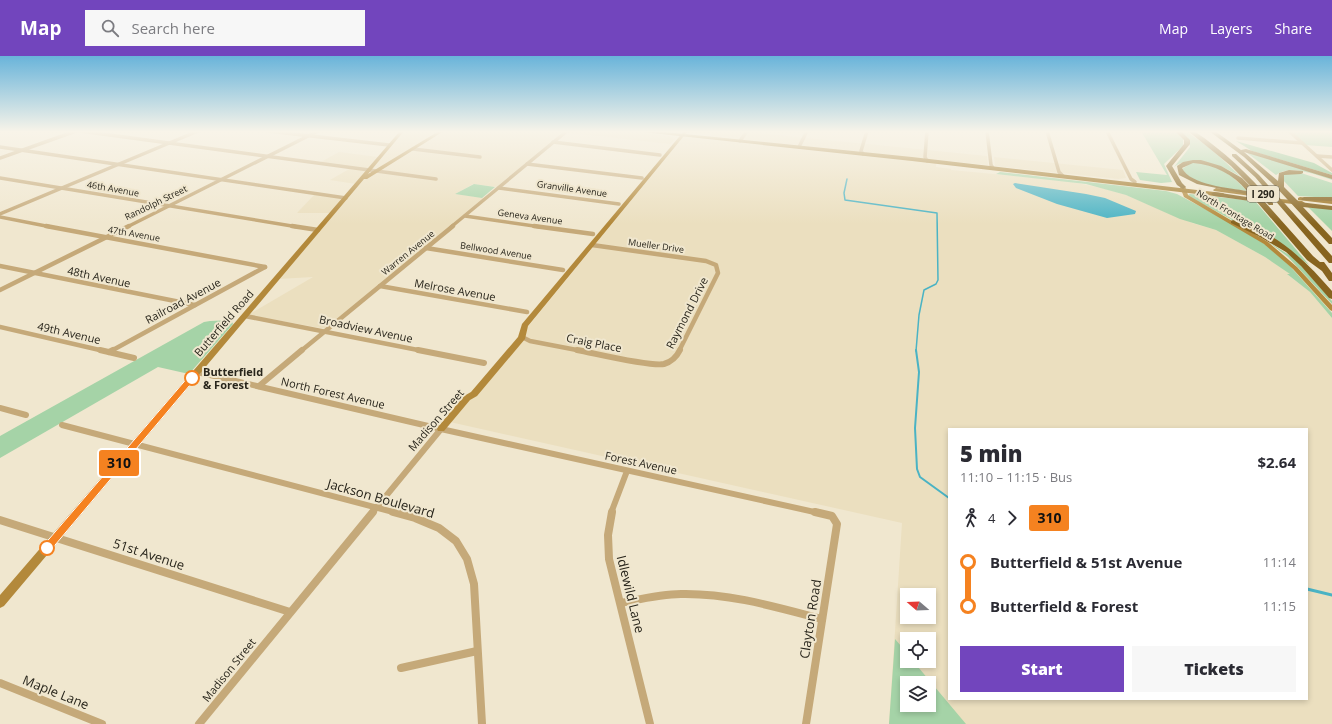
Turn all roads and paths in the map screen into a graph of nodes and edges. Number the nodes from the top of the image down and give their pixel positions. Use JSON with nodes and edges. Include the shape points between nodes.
{"nodes":[{"id":1,"x":106,"y":162,"type":"edge"},
{"id":2,"x":123,"y":162,"type":"edge"},
{"id":3,"x":256,"y":162,"type":"edge"},
{"id":4,"x":313,"y":162,"type":"edge"},
{"id":5,"x":376,"y":162,"type":"edge"},
{"id":6,"x":391,"y":162,"type":"edge"},
{"id":7,"x":660,"y":162,"type":"edge"},
{"id":8,"x":938,"y":162,"type":"edge"},
{"id":9,"x":991,"y":162,"type":"edge"},
{"id":10,"x":1056,"y":162,"type":"edge"},
{"id":11,"x":1123,"y":162,"type":"edge"},
{"id":12,"x":1172,"y":162,"type":"edge"},
{"id":13,"x":1196,"y":162,"type":"edge"},
{"id":14,"x":1199,"y":162,"type":"edge"},
{"id":15,"x":1232,"y":162,"type":"edge"},
{"id":16,"x":1241,"y":162,"type":"edge"},
{"id":17,"x":1253,"y":162,"type":"edge"},
{"id":18,"x":1281,"y":162,"type":"edge"},
{"id":19,"x":1323,"y":162,"type":"edge"},
{"id":20,"x":119,"y":164,"type":"junction"},
{"id":21,"x":527,"y":164,"type":"joint"},
{"id":22,"x":993,"y":168,"type":"junction"},
{"id":23,"x":369,"y":170,"type":"junction"},
{"id":24,"x":1332,"y":170,"type":"edge"},
{"id":25,"x":377,"y":171,"type":"junction"},
{"id":26,"x":1063,"y":176,"type":"junction"},
{"id":27,"x":1332,"y":177,"type":"edge"},
{"id":28,"x":0,"y":178,"type":"edge"},
{"id":29,"x":642,"y":178,"type":"dead end"},
{"id":30,"x":222,"y":179,"type":"junction"},
{"id":31,"x":436,"y":179,"type":"dead end"},
{"id":32,"x":1098,"y":180,"type":"junction"},
{"id":33,"x":360,"y":181,"type":"junction"},
{"id":34,"x":1332,"y":181,"type":"edge"},
{"id":35,"x":1135,"y":182,"type":"junction"},
{"id":36,"x":1281,"y":186,"type":"junction"},
{"id":37,"x":62,"y":188,"type":"junction"},
{"id":38,"x":499,"y":188,"type":"junction"},
{"id":39,"x":1184,"y":189,"type":"junction"},
{"id":40,"x":1214,"y":194,"type":"joint"},
{"id":41,"x":1235,"y":194,"type":"junction"},
{"id":42,"x":1255,"y":194,"type":"joint"},
{"id":43,"x":346,"y":198,"type":"junction"},
{"id":44,"x":1304,"y":200,"type":"joint"},
{"id":45,"x":1332,"y":201,"type":"edge"},
{"id":46,"x":619,"y":204,"type":"dead end"},
{"id":47,"x":1325,"y":205,"type":"edge"},
{"id":48,"x":168,"y":206,"type":"junction"},
{"id":49,"x":0,"y":215,"type":"edge"},
{"id":50,"x":465,"y":216,"type":"junction"},
{"id":51,"x":1310,"y":218,"type":"junction"},
{"id":52,"x":1233,"y":222,"type":"junction"},
{"id":53,"x":318,"y":230,"type":"junction"},
{"id":54,"x":1332,"y":232,"type":"edge"},
{"id":55,"x":593,"y":234,"type":"dead end"},
{"id":56,"x":106,"y":237,"type":"junction"},
{"id":57,"x":1332,"y":242,"type":"edge"},
{"id":58,"x":592,"y":245,"type":"junction"},
{"id":59,"x":426,"y":248,"type":"junction"},
{"id":60,"x":1332,"y":261,"type":"edge"},
{"id":61,"x":716,"y":265,"type":"joint"},
{"id":62,"x":0,"y":266,"type":"edge"},
{"id":63,"x":265,"y":267,"type":"joint"},
{"id":64,"x":1324,"y":269,"type":"junction"},
{"id":65,"x":563,"y":270,"type":"dead end"},
{"id":66,"x":34,"y":273,"type":"junction"},
{"id":67,"x":1332,"y":278,"type":"edge"},
{"id":68,"x":380,"y":286,"type":"junction"},
{"id":69,"x":0,"y":290,"type":"edge"},
{"id":70,"x":1332,"y":296,"type":"edge"},
{"id":71,"x":195,"y":305,"type":"junction"},
{"id":72,"x":1332,"y":309,"type":"edge"},
{"id":73,"x":528,"y":312,"type":"dead end"},
{"id":74,"x":245,"y":316,"type":"junction"},
{"id":75,"x":0,"y":327,"type":"edge"},
{"id":76,"x":325,"y":331,"type":"junction"},
{"id":77,"x":522,"y":337,"type":"junction"},
{"id":78,"x":109,"y":352,"type":"junction"},
{"id":79,"x":134,"y":358,"type":"dead end"},
{"id":80,"x":484,"y":364,"type":"dead end"},
{"id":81,"x":664,"y":364,"type":"joint"},
{"id":82,"x":197,"y":372,"type":"junction"},
{"id":83,"x":259,"y":386,"type":"junction"},
{"id":84,"x":0,"y":408,"type":"edge"},
{"id":85,"x":26,"y":415,"type":"dead end"},
{"id":86,"x":62,"y":425,"type":"dead end"},
{"id":87,"x":441,"y":429,"type":"junction"},
{"id":88,"x":135,"y":444,"type":"junction"},
{"id":89,"x":627,"y":471,"type":"junction"},
{"id":90,"x":376,"y":508,"type":"junction"},
{"id":91,"x":835,"y":518,"type":"joint"},
{"id":92,"x":0,"y":520,"type":"edge"},
{"id":93,"x":56,"y":537,"type":"junction"},
{"id":94,"x":0,"y":603,"type":"edge"},
{"id":95,"x":621,"y":603,"type":"junction"},
{"id":96,"x":290,"y":612,"type":"junction"},
{"id":97,"x":822,"y":619,"type":"junction"},
{"id":98,"x":477,"y":651,"type":"junction"},
{"id":99,"x":401,"y":668,"type":"dead end"},
{"id":100,"x":0,"y":683,"type":"edge"},
{"id":101,"x":102,"y":724,"type":"edge"},
{"id":102,"x":199,"y":724,"type":"edge"},
{"id":103,"x":482,"y":724,"type":"edge"},
{"id":104,"x":650,"y":724,"type":"edge"},
{"id":105,"x":806,"y":724,"type":"edge"}],
"edges":[{"from":1,"to":20,"type":"street"},
{"from":2,"to":20,"type":"street"},
{"from":3,"to":30,"type":"street","name":"Randolph Street"},
{"from":4,"to":23,"type":"street"},
{"from":5,"to":23,"type":"main road","name":"Butterfield Road"},
{"from":6,"to":25,"type":"main road"},
{"from":7,"to":58,"type":"main road","name":"Madison Street"},
{"from":8,"to":22,"type":"main road"},
{"from":9,"to":22,"type":"street"},
{"from":10,"to":26,"type":"street"},
{"from":11,"to":35,"type":"street"},
{"from":12,"to":39,"type":"highway","via":[[1169,166]]},
{"from":13,"to":41,"type":"highway","via":[[1185,163],[1179,167],[1180,173],[1190,179]]},
{"from":14,"to":64,"type":"highway","via":[[1232,173],[1310,258]]},
{"from":15,"to":64,"type":"highway","number":"I 290","via":[[1254,184]]},
{"from":16,"to":60,"type":"highway","number":"I 290","via":[[1257,176]]},
{"from":17,"to":36,"type":"highway"},
{"from":18,"to":27,"type":"highway"},
{"from":19,"to":24,"type":"street"},
{"from":20,"to":30,"type":"street"},
{"from":20,"to":37,"type":"street"},
{"from":21,"to":29,"type":"street"},
{"from":21,"to":38,"type":"street","name":"Warren Avenue"},
{"from":22,"to":26,"type":"main road"},
{"from":23,"to":25,"type":"street"},
{"from":23,"to":33,"type":"main road","name":"Butterfield Road"},
{"from":25,"to":31,"type":"street"},
{"from":25,"to":33,"type":"main road"},
{"from":26,"to":32,"type":"main road"},
{"from":28,"to":37,"type":"street","name":"46th Avenue"},
{"from":30,"to":43,"type":"street"},
{"from":30,"to":48,"type":"street","name":"Randolph Street"},
{"from":32,"to":35,"type":"main road"},
{"from":32,"to":39,"type":"main road"},
{"from":33,"to":43,"type":"main road","name":"Butterfield Road"},
{"from":34,"to":36,"type":"highway","via":[[1310,174],[1289,172],[1280,175]]},
{"from":35,"to":39,"type":"main road"},
{"from":36,"to":51,"type":"highway"},
{"from":37,"to":48,"type":"street","name":"46th Avenue"},
{"from":37,"to":49,"type":"street"},
{"from":38,"to":46,"type":"street","name":"Granville Avenue"},
{"from":38,"to":50,"type":"street","name":"Warren Avenue"},
{"from":39,"to":40,"type":"main road"},
{"from":39,"to":41,"type":"main road"},
{"from":39,"to":52,"type":"main road","name":"North Frontage Road","via":[[1186,196]]},
{"from":40,"to":41,"type":"highway"},
{"from":41,"to":42,"type":"highway"},
{"from":41,"to":47,"type":"highway"},
{"from":42,"to":44,"type":"main road"},
{"from":43,"to":53,"type":"main road","name":"Butterfield Road"},
{"from":44,"to":47,"type":"highway"},
{"from":45,"to":47,"type":"highway"},
{"from":48,"to":53,"type":"street","name":"46th Avenue"},
{"from":48,"to":56,"type":"street","name":"Randolph Street"},
{"from":49,"to":56,"type":"street","name":"47th Avenue"},
{"from":50,"to":55,"type":"street","name":"Geneva Avenue"},
{"from":50,"to":59,"type":"street","name":"Warren Avenue"},
{"from":51,"to":54,"type":"highway"},
{"from":51,"to":57,"type":"highway"},
{"from":52,"to":70,"type":"highway","via":[[1293,254]]},
{"from":52,"to":72,"type":"main road","name":"North Frontage Road","via":[[1281,255]]},
{"from":53,"to":74,"type":"main road","name":"Butterfield Road"},
{"from":56,"to":63,"type":"street","name":"47th Avenue"},
{"from":56,"to":66,"type":"street","name":"Randolph Street"},
{"from":58,"to":61,"type":"street","name":"Mueller Drive","via":[[706,261]]},
{"from":58,"to":77,"type":"main road","name":"Madison Street","via":[[525,326]]},
{"from":59,"to":65,"type":"street","name":"Bellwood Avenue"},
{"from":59,"to":68,"type":"street","name":"Warren Avenue"},
{"from":61,"to":81,"type":"street","name":"Raymond Drive","via":[[718,273],[678,356]]},
{"from":62,"to":66,"type":"street","name":"48th Avenue"},
{"from":63,"to":71,"type":"street","name":"Railroad Avenue"},
{"from":64,"to":67,"type":"highway","number":"I 290"},
{"from":66,"to":69,"type":"street","name":"Randolph Street"},
{"from":66,"to":71,"type":"street","name":"48th Avenue"},
{"from":68,"to":73,"type":"street","name":"Melrose Avenue"},
{"from":68,"to":76,"type":"street","name":"Warren Avenue"},
{"from":71,"to":78,"type":"street","name":"Railroad Avenue"},
{"from":74,"to":76,"type":"street","name":"Broadview Avenue"},
{"from":74,"to":82,"type":"main road","name":"Butterfield Road"},
{"from":75,"to":78,"type":"street","name":"49th Avenue"},
{"from":76,"to":80,"type":"street","name":"Broadview Avenue"},
{"from":76,"to":83,"type":"street","name":"Warren Avenue"},
{"from":77,"to":81,"type":"street","name":"Craig Place","via":[[530,342],[645,363]]},
{"from":77,"to":87,"type":"main road","name":"Madison Street"},
{"from":78,"to":79,"type":"street","name":"49th Avenue"},
{"from":82,"to":83,"type":"street","name":"North Forest Avenue"},
{"from":82,"to":88,"type":"main road","name":"Butterfield Road"},
{"from":83,"to":87,"type":"street","name":"North Forest Avenue"},
{"from":84,"to":85,"type":"street"},
{"from":86,"to":88,"type":"street","name":"Jackson Boulevard"},
{"from":87,"to":89,"type":"street","name":"Forest Avenue"},
{"from":87,"to":90,"type":"street","name":"Madison Street"},
{"from":88,"to":90,"type":"street","name":"Jackson Boulevard"},
{"from":88,"to":93,"type":"main road","name":"Butterfield Road"},
{"from":89,"to":91,"type":"street","name":"Forest Avenue"},
{"from":89,"to":95,"type":"street","name":"Idlewild Lane","via":[[614,502],[608,534],[609,559]]},
{"from":90,"to":96,"type":"street","name":"Madison Street"},
{"from":90,"to":98,"type":"street","name":"Jackson Boulevard","via":[[429,523],[452,536],[460,544],[472,568]]},
{"from":91,"to":97,"type":"street","name":"Clayton Road","via":[[837,524]]},
{"from":92,"to":93,"type":"street","name":"51st Avenue"},
{"from":93,"to":94,"type":"main road","name":"Butterfield Road"},
{"from":93,"to":96,"type":"street","name":"51st Avenue"},
{"from":95,"to":97,"type":"street","via":[[650,597],[705,594],[744,600]]},
{"from":95,"to":104,"type":"street","name":"Idlewild Lane"},
{"from":96,"to":102,"type":"street","name":"Madison Street"},
{"from":97,"to":105,"type":"street","name":"Clayton Road"},
{"from":98,"to":99,"type":"street"},
{"from":98,"to":103,"type":"street","name":"Jackson Boulevard"},
{"from":100,"to":101,"type":"street","name":"Maple Lane"}]}
